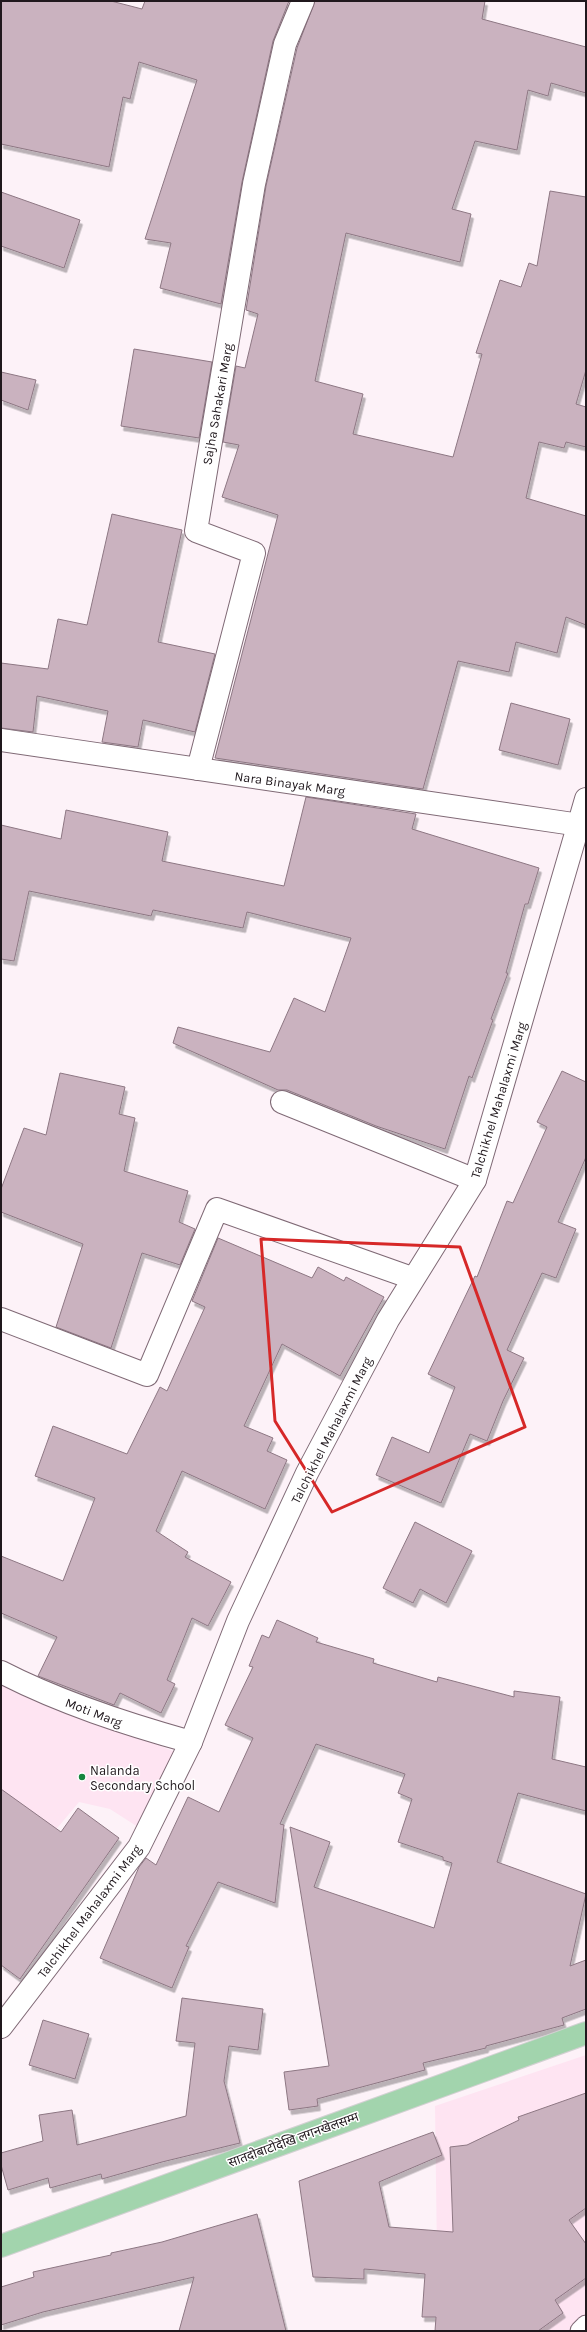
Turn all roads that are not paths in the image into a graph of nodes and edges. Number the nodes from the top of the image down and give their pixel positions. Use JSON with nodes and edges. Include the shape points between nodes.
{"nodes":[{"id":1,"x":303,"y":1,"type":"edge"},
{"id":2,"x":1,"y":740,"type":"edge"},
{"id":3,"x":198,"y":769,"type":"junction"},
{"id":4,"x":586,"y":799,"type":"edge"},
{"id":5,"x":580,"y":825,"type":"junction"},
{"id":6,"x":282,"y":1102,"type":"dead end"},
{"id":7,"x":475,"y":1180,"type":"junction"},
{"id":8,"x":412,"y":1278,"type":"junction"},
{"id":9,"x":1,"y":1320,"type":"edge"},
{"id":10,"x":1,"y":1672,"type":"edge"},
{"id":11,"x":191,"y":1742,"type":"junction"},
{"id":12,"x":1,"y":2027,"type":"edge"},
{"id":13,"x":586,"y":2033,"type":"edge"},
{"id":14,"x":1,"y":2246,"type":"edge"},
{"id":15,"x":586,"y":2325,"type":"edge"},
{"id":16,"x":580,"y":2331,"type":"edge"}],
"edges":[{"from":1,"to":3,"type":"street","name":"Sajha Sahakari Marg","via":[[285,44],[254,184],[196,530],[254,553]]},
{"from":2,"to":3,"type":"street","name":"Nara Binayak Marg"},
{"from":3,"to":5,"type":"street","name":"Nara Binayak Marg"},
{"from":4,"to":5,"type":"street","name":"Talchikhel Mahalaxmi Marg"},
{"from":5,"to":7,"type":"street","name":"Talchikhel Mahalaxmi Marg"},
{"from":6,"to":7,"type":"street"},
{"from":7,"to":8,"type":"street","name":"Talchikhel Mahalaxmi Marg"},
{"from":8,"to":9,"type":"street","via":[[217,1209],[147,1375]]},
{"from":8,"to":11,"type":"street","name":"Talchikhel Mahalaxmi Marg","via":[[307,1473],[238,1621]]},
{"from":10,"to":11,"type":"street","name":"Moti Marg","via":[[27,1686],[116,1721]]},
{"from":11,"to":12,"type":"street","name":"Talchikhel Mahalaxmi Marg","via":[[138,1847]]},
{"from":13,"to":14,"type":"main road","name":"सातदोबाटोदेखि लगनखेलसम्म"},
{"from":15,"to":16,"type":"lane"}]}
